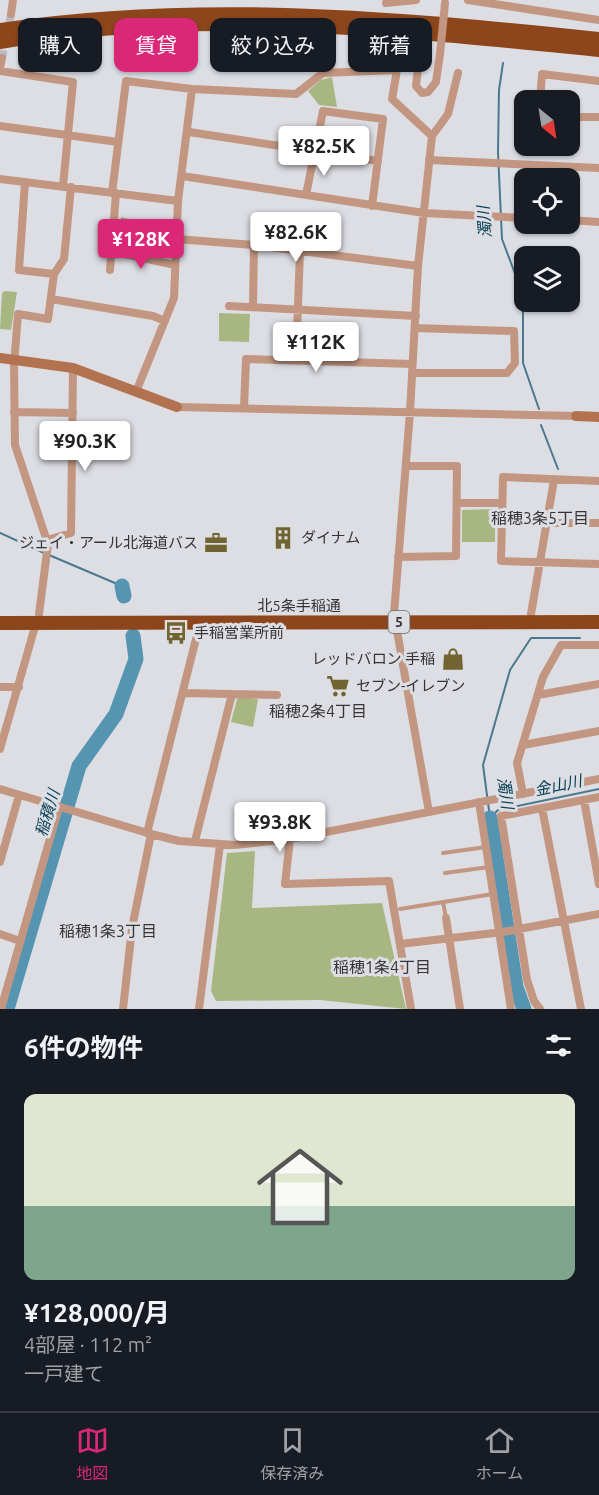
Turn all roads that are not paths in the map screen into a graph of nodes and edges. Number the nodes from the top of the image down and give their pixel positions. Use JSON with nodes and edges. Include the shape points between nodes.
{"nodes":[{"id":1,"x":13,"y":0,"type":"edge"},
{"id":2,"x":416,"y":0,"type":"edge"},
{"id":3,"x":468,"y":0,"type":"edge"},
{"id":4,"x":445,"y":2,"type":"edge"},
{"id":5,"x":386,"y":3,"type":"dead end"},
{"id":6,"x":11,"y":14,"type":"tunnel mouth"},
{"id":7,"x":599,"y":20,"type":"edge"},
{"id":8,"x":0,"y":30,"type":"edge"},
{"id":9,"x":599,"y":39,"type":"edge"},
{"id":10,"x":0,"y":42,"type":"edge"},
{"id":11,"x":599,"y":50,"type":"edge"},
{"id":12,"x":2,"y":58,"type":"dead end"},
{"id":13,"x":0,"y":70,"type":"edge"},
{"id":14,"x":348,"y":72,"type":"edge"},
{"id":15,"x":397,"y":72,"type":"edge"},
{"id":16,"x":419,"y":72,"type":"edge"},
{"id":17,"x":458,"y":73,"type":"dead end"},
{"id":18,"x":599,"y":81,"type":"edge"},
{"id":19,"x":192,"y":89,"type":"junction"},
{"id":20,"x":541,"y":90,"type":"edge"},
{"id":21,"x":580,"y":117,"type":"edge"},
{"id":22,"x":599,"y":117,"type":"edge"},
{"id":23,"x":0,"y":126,"type":"edge"},
{"id":24,"x":189,"y":132,"type":"junction"},
{"id":25,"x":68,"y":136,"type":"junction"},
{"id":26,"x":432,"y":136,"type":"junction"},
{"id":27,"x":118,"y":142,"type":"junction"},
{"id":28,"x":316,"y":153,"type":"junction"},
{"id":29,"x":429,"y":160,"type":"junction"},
{"id":30,"x":378,"y":161,"type":"junction"},
{"id":31,"x":549,"y":166,"type":"joint"},
{"id":32,"x":599,"y":168,"type":"edge"},
{"id":33,"x":182,"y":176,"type":"junction"},
{"id":34,"x":0,"y":179,"type":"edge"},
{"id":35,"x":25,"y":182,"type":"junction"},
{"id":36,"x":67,"y":187,"type":"junction"},
{"id":37,"x":114,"y":193,"type":"junction"},
{"id":38,"x":306,"y":195,"type":"junction"},
{"id":39,"x":178,"y":201,"type":"junction"},
{"id":40,"x":372,"y":206,"type":"junction"},
{"id":41,"x":424,"y":213,"type":"junction"},
{"id":42,"x":514,"y":217,"type":"edge"},
{"id":43,"x":580,"y":221,"type":"edge"},
{"id":44,"x":599,"y":222,"type":"edge"},
{"id":45,"x":176,"y":239,"type":"junction"},
{"id":46,"x":254,"y":245,"type":"junction"},
{"id":47,"x":111,"y":251,"type":"junction"},
{"id":48,"x":300,"y":251,"type":"junction"},
{"id":49,"x":175,"y":265,"type":"junction"},
{"id":50,"x":418,"y":266,"type":"junction"},
{"id":51,"x":110,"y":270,"type":"dead end"},
{"id":52,"x":54,"y":274,"type":"junction"},
{"id":53,"x":51,"y":299,"type":"junction"},
{"id":54,"x":229,"y":306,"type":"dead end"},
{"id":55,"x":253,"y":307,"type":"junction"},
{"id":56,"x":298,"y":309,"type":"junction"},
{"id":57,"x":416,"y":316,"type":"junction"},
{"id":58,"x":165,"y":321,"type":"junction"},
{"id":59,"x":415,"y":328,"type":"junction"},
{"id":60,"x":0,"y":358,"type":"edge"},
{"id":61,"x":15,"y":360,"type":"junction"},
{"id":62,"x":296,"y":360,"type":"junction"},
{"id":63,"x":412,"y":364,"type":"junction"},
{"id":64,"x":73,"y":368,"type":"junction"},
{"id":65,"x":411,"y":373,"type":"junction"},
{"id":66,"x":136,"y":392,"type":"junction"},
{"id":67,"x":177,"y":407,"type":"joint"},
{"id":68,"x":244,"y":408,"type":"junction"},
{"id":69,"x":14,"y":412,"type":"junction"},
{"id":70,"x":410,"y":412,"type":"junction"},
{"id":71,"x":73,"y":413,"type":"junction"},
{"id":72,"x":576,"y":416,"type":"joint"},
{"id":73,"x":599,"y":417,"type":"edge"},
{"id":74,"x":405,"y":466,"type":"junction"},
{"id":75,"x":554,"y":480,"type":"junction"},
{"id":76,"x":599,"y":480,"type":"edge"},
{"id":77,"x":457,"y":503,"type":"junction"},
{"id":78,"x":502,"y":503,"type":"junction"},
{"id":79,"x":546,"y":523,"type":"junction"},
{"id":80,"x":599,"y":523,"type":"edge"},
{"id":81,"x":47,"y":542,"type":"junction"},
{"id":82,"x":398,"y":557,"type":"junction"},
{"id":83,"x":540,"y":562,"type":"junction"},
{"id":84,"x":599,"y":564,"type":"edge"},
{"id":85,"x":0,"y":613,"type":"edge"},
{"id":86,"x":531,"y":614,"type":"junction"},
{"id":87,"x":599,"y":614,"type":"edge"},
{"id":88,"x":394,"y":618,"type":"junction"},
{"id":89,"x":38,"y":619,"type":"junction"},
{"id":90,"x":599,"y":622,"type":"edge"},
{"id":91,"x":0,"y":623,"type":"edge"},
{"id":92,"x":200,"y":623,"type":"junction"},
{"id":93,"x":599,"y":645,"type":"edge"},
{"id":94,"x":599,"y":684,"type":"edge"},
{"id":95,"x":0,"y":687,"type":"edge"},
{"id":96,"x":19,"y":687,"type":"junction"},
{"id":97,"x":183,"y":693,"type":"junction"},
{"id":98,"x":232,"y":694,"type":"junction"},
{"id":99,"x":277,"y":694,"type":"dead end"},
{"id":100,"x":538,"y":695,"type":"junction"},
{"id":101,"x":599,"y":731,"type":"edge"},
{"id":102,"x":523,"y":745,"type":"junction"},
{"id":103,"x":0,"y":749,"type":"edge"},
{"id":104,"x":599,"y":779,"type":"edge"},
{"id":105,"x":0,"y":789,"type":"edge"},
{"id":106,"x":523,"y":794,"type":"junction"},
{"id":107,"x":19,"y":795,"type":"junction"},
{"id":108,"x":599,"y":797,"type":"edge"},
{"id":109,"x":584,"y":800,"type":"junction"},
{"id":110,"x":482,"y":802,"type":"junction"},
{"id":111,"x":60,"y":808,"type":"junction"},
{"id":112,"x":542,"y":808,"type":"junction"},
{"id":113,"x":429,"y":812,"type":"junction"},
{"id":114,"x":149,"y":833,"type":"junction"},
{"id":115,"x":4,"y":836,"type":"edge"},
{"id":116,"x":290,"y":839,"type":"junction"},
{"id":117,"x":195,"y":841,"type":"junction"},
{"id":118,"x":220,"y":845,"type":"junction"},
{"id":119,"x":486,"y":847,"type":"junction"},
{"id":120,"x":443,"y":853,"type":"dead end"},
{"id":121,"x":0,"y":862,"type":"edge"},
{"id":122,"x":489,"y":867,"type":"junction"},
{"id":123,"x":445,"y":873,"type":"dead end"},
{"id":124,"x":599,"y":884,"type":"edge"},
{"id":125,"x":494,"y":894,"type":"junction"},
{"id":126,"x":443,"y":902,"type":"junction"},
{"id":127,"x":400,"y":909,"type":"dead end"},
{"id":128,"x":599,"y":914,"type":"edge"},
{"id":129,"x":446,"y":918,"type":"joint"},
{"id":130,"x":563,"y":920,"type":"junction"},
{"id":131,"x":516,"y":929,"type":"junction"},
{"id":132,"x":501,"y":932,"type":"junction"},
{"id":133,"x":0,"y":934,"type":"edge"},
{"id":134,"x":450,"y":938,"type":"junction"},
{"id":135,"x":20,"y":941,"type":"junction"},
{"id":136,"x":400,"y":944,"type":"junction"},
{"id":137,"x":1,"y":1009,"type":"edge"},
{"id":138,"x":123,"y":1009,"type":"edge"},
{"id":139,"x":199,"y":1009,"type":"edge"},
{"id":140,"x":411,"y":1009,"type":"edge"},
{"id":141,"x":460,"y":1009,"type":"edge"},
{"id":142,"x":511,"y":1009,"type":"edge"},
{"id":143,"x":540,"y":1009,"type":"edge"},
{"id":144,"x":581,"y":1009,"type":"edge"}],
"edges":[{"from":1,"to":6,"type":"street"},
{"from":2,"to":5,"type":"street"},
{"from":3,"to":7,"type":"street"},
{"from":4,"to":16,"type":"street","bridge":true,"via":[[436,82],[428,92],[418,91]]},
{"from":8,"to":9,"type":"highway","via":[[113,16],[295,12],[419,20]]},
{"from":10,"to":11,"type":"highway","via":[[114,27],[296,24]]},
{"from":12,"to":13,"type":"street"},
{"from":13,"to":25,"type":"street","via":[[73,82]]},
{"from":14,"to":19,"type":"street","via":[[322,73],[296,94]]},
{"from":15,"to":26,"type":"street","via":[[392,99]]},
{"from":17,"to":26,"type":"street","via":[[448,114]]},
{"from":18,"to":20,"type":"street","via":[[542,74]]},
{"from":19,"to":24,"type":"street"},
{"from":19,"to":27,"type":"street","via":[[126,81]]},
{"from":21,"to":22,"type":"street"},
{"from":23,"to":25,"type":"street"},
{"from":24,"to":28,"type":"street"},
{"from":24,"to":33,"type":"street"},
{"from":25,"to":27,"type":"street"},
{"from":25,"to":36,"type":"street"},
{"from":26,"to":29,"type":"street"},
{"from":27,"to":37,"type":"street"},
{"from":28,"to":30,"type":"street"},
{"from":28,"to":30,"type":"street","via":[[323,111],[383,119]]},
{"from":28,"to":38,"type":"street"},
{"from":29,"to":31,"type":"street"},
{"from":29,"to":41,"type":"street"},
{"from":30,"to":40,"type":"street"},
{"from":31,"to":32,"type":"street"},
{"from":33,"to":38,"type":"street"},
{"from":33,"to":39,"type":"street"},
{"from":34,"to":35,"type":"street"},
{"from":35,"to":36,"type":"street"},
{"from":35,"to":52,"type":"street","via":[[19,270]]},
{"from":36,"to":37,"type":"street"},
{"from":36,"to":52,"type":"street","via":[[64,259]]},
{"from":37,"to":39,"type":"street"},
{"from":37,"to":47,"type":"street"},
{"from":38,"to":40,"type":"street"},
{"from":39,"to":45,"type":"street"},
{"from":40,"to":41,"type":"street"},
{"from":41,"to":42,"type":"street"},
{"from":41,"to":50,"type":"street"},
{"from":43,"to":44,"type":"street"},
{"from":45,"to":46,"type":"street"},
{"from":45,"to":49,"type":"street"},
{"from":46,"to":48,"type":"street"},
{"from":46,"to":55,"type":"street"},
{"from":47,"to":49,"type":"street"},
{"from":47,"to":51,"type":"street"},
{"from":48,"to":50,"type":"street"},
{"from":48,"to":56,"type":"street"},
{"from":49,"to":58,"type":"street","via":[[174,298]]},
{"from":50,"to":57,"type":"street"},
{"from":52,"to":53,"type":"street"},
{"from":53,"to":58,"type":"street"},
{"from":53,"to":61,"type":"street","via":[[48,319],[18,315]]},
{"from":54,"to":55,"type":"street"},
{"from":55,"to":56,"type":"street"},
{"from":56,"to":57,"type":"street"},
{"from":56,"to":62,"type":"street"},
{"from":57,"to":59,"type":"street"},
{"from":58,"to":66,"type":"street"},
{"from":59,"to":63,"type":"street"},
{"from":59,"to":65,"type":"street","via":[[514,331],[515,363],[507,373]]},
{"from":60,"to":61,"type":"street"},
{"from":61,"to":64,"type":"street"},
{"from":61,"to":69,"type":"street"},
{"from":62,"to":63,"type":"street"},
{"from":62,"to":68,"type":"street","via":[[246,358]]},
{"from":63,"to":65,"type":"street"},
{"from":64,"to":66,"type":"street"},
{"from":64,"to":71,"type":"street"},
{"from":65,"to":70,"type":"street"},
{"from":66,"to":67,"type":"street"},
{"from":67,"to":68,"type":"street"},
{"from":68,"to":70,"type":"street"},
{"from":69,"to":71,"type":"street"},
{"from":69,"to":81,"type":"street","via":[[15,445]]},
{"from":70,"to":72,"type":"street"},
{"from":70,"to":74,"type":"street"},
{"from":71,"to":81,"type":"street","via":[[71,533]]},
{"from":72,"to":73,"type":"street"},
{"from":74,"to":77,"type":"street","via":[[457,466]]},
{"from":74,"to":82,"type":"street"},
{"from":75,"to":76,"type":"street"},
{"from":75,"to":78,"type":"street","via":[[503,477]]},
{"from":75,"to":79,"type":"street"},
{"from":77,"to":78,"type":"street"},
{"from":77,"to":82,"type":"street","via":[[456,556]]},
{"from":78,"to":83,"type":"street","via":[[501,561]]},
{"from":79,"to":80,"type":"street"},
{"from":79,"to":83,"type":"street"},
{"from":81,"to":89,"type":"street"},
{"from":82,"to":88,"type":"street"},
{"from":83,"to":84,"type":"street"},
{"from":83,"to":86,"type":"street"},
{"from":85,"to":89,"type":"highway","name":"北5条手稲通","number":"5"},
{"from":86,"to":87,"type":"highway","name":"北5条手稲通","number":"5"},
{"from":86,"to":88,"type":"highway","name":"北5条手稲通","number":"5"},
{"from":88,"to":89,"type":"highway","name":"北5条手稲通","number":"5"},
{"from":88,"to":90,"type":"highway","name":"北5条手稲通","number":"5"},
{"from":88,"to":92,"type":"highway","name":"北5条手稲通","number":"5"},
{"from":88,"to":113,"type":"street"},
{"from":89,"to":91,"type":"highway","name":"北5条手稲通","number":"5"},
{"from":89,"to":92,"type":"highway","name":"北5条手稲通","number":"5"},
{"from":89,"to":96,"type":"street"},
{"from":92,"to":97,"type":"street"},
{"from":93,"to":100,"type":"street","via":[[561,645]]},
{"from":94,"to":100,"type":"street"},
{"from":95,"to":96,"type":"street"},
{"from":96,"to":103,"type":"street"},
{"from":97,"to":98,"type":"street"},
{"from":97,"to":114,"type":"street"},
{"from":98,"to":99,"type":"street"},
{"from":98,"to":117,"type":"street"},
{"from":100,"to":102,"type":"street"},
{"from":101,"to":102,"type":"street"},
{"from":102,"to":106,"type":"street","via":[[517,763]]},
{"from":104,"to":106,"type":"street"},
{"from":105,"to":107,"type":"street"},
{"from":106,"to":110,"type":"street"},
{"from":107,"to":111,"type":"street"},
{"from":107,"to":115,"type":"street"},
{"from":108,"to":109,"type":"street"},
{"from":109,"to":112,"type":"street"},
{"from":109,"to":124,"type":"street"},
{"from":110,"to":113,"type":"street"},
{"from":110,"to":119,"type":"street"},
{"from":111,"to":114,"type":"street"},
{"from":111,"to":135,"type":"street"},
{"from":112,"to":130,"type":"street"},
{"from":112,"to":131,"type":"street","via":[[501,816]]},
{"from":113,"to":116,"type":"street"},
{"from":114,"to":117,"type":"street"},
{"from":114,"to":138,"type":"street"},
{"from":115,"to":121,"type":"street"},
{"from":116,"to":118,"type":"street"},
{"from":116,"to":136,"type":"street","via":[[285,884],[389,881]]},
{"from":117,"to":118,"type":"street"},
{"from":118,"to":139,"type":"street"},
{"from":119,"to":120,"type":"lane"},
{"from":119,"to":122,"type":"street"},
{"from":122,"to":123,"type":"lane"},
{"from":122,"to":125,"type":"street"},
{"from":125,"to":126,"type":"lane"},
{"from":125,"to":132,"type":"street"},
{"from":126,"to":127,"type":"lane"},
{"from":126,"to":129,"type":"lane"},
{"from":128,"to":130,"type":"street"},
{"from":129,"to":134,"type":"street"},
{"from":130,"to":131,"type":"street"},
{"from":130,"to":144,"type":"street"},
{"from":131,"to":132,"type":"street"},
{"from":131,"to":143,"type":"street","via":[[527,980]]},
{"from":132,"to":134,"type":"street"},
{"from":132,"to":142,"type":"street"},
{"from":133,"to":135,"type":"street"},
{"from":134,"to":136,"type":"street"},
{"from":134,"to":141,"type":"street"},
{"from":135,"to":137,"type":"street"},
{"from":136,"to":140,"type":"street"}]}
